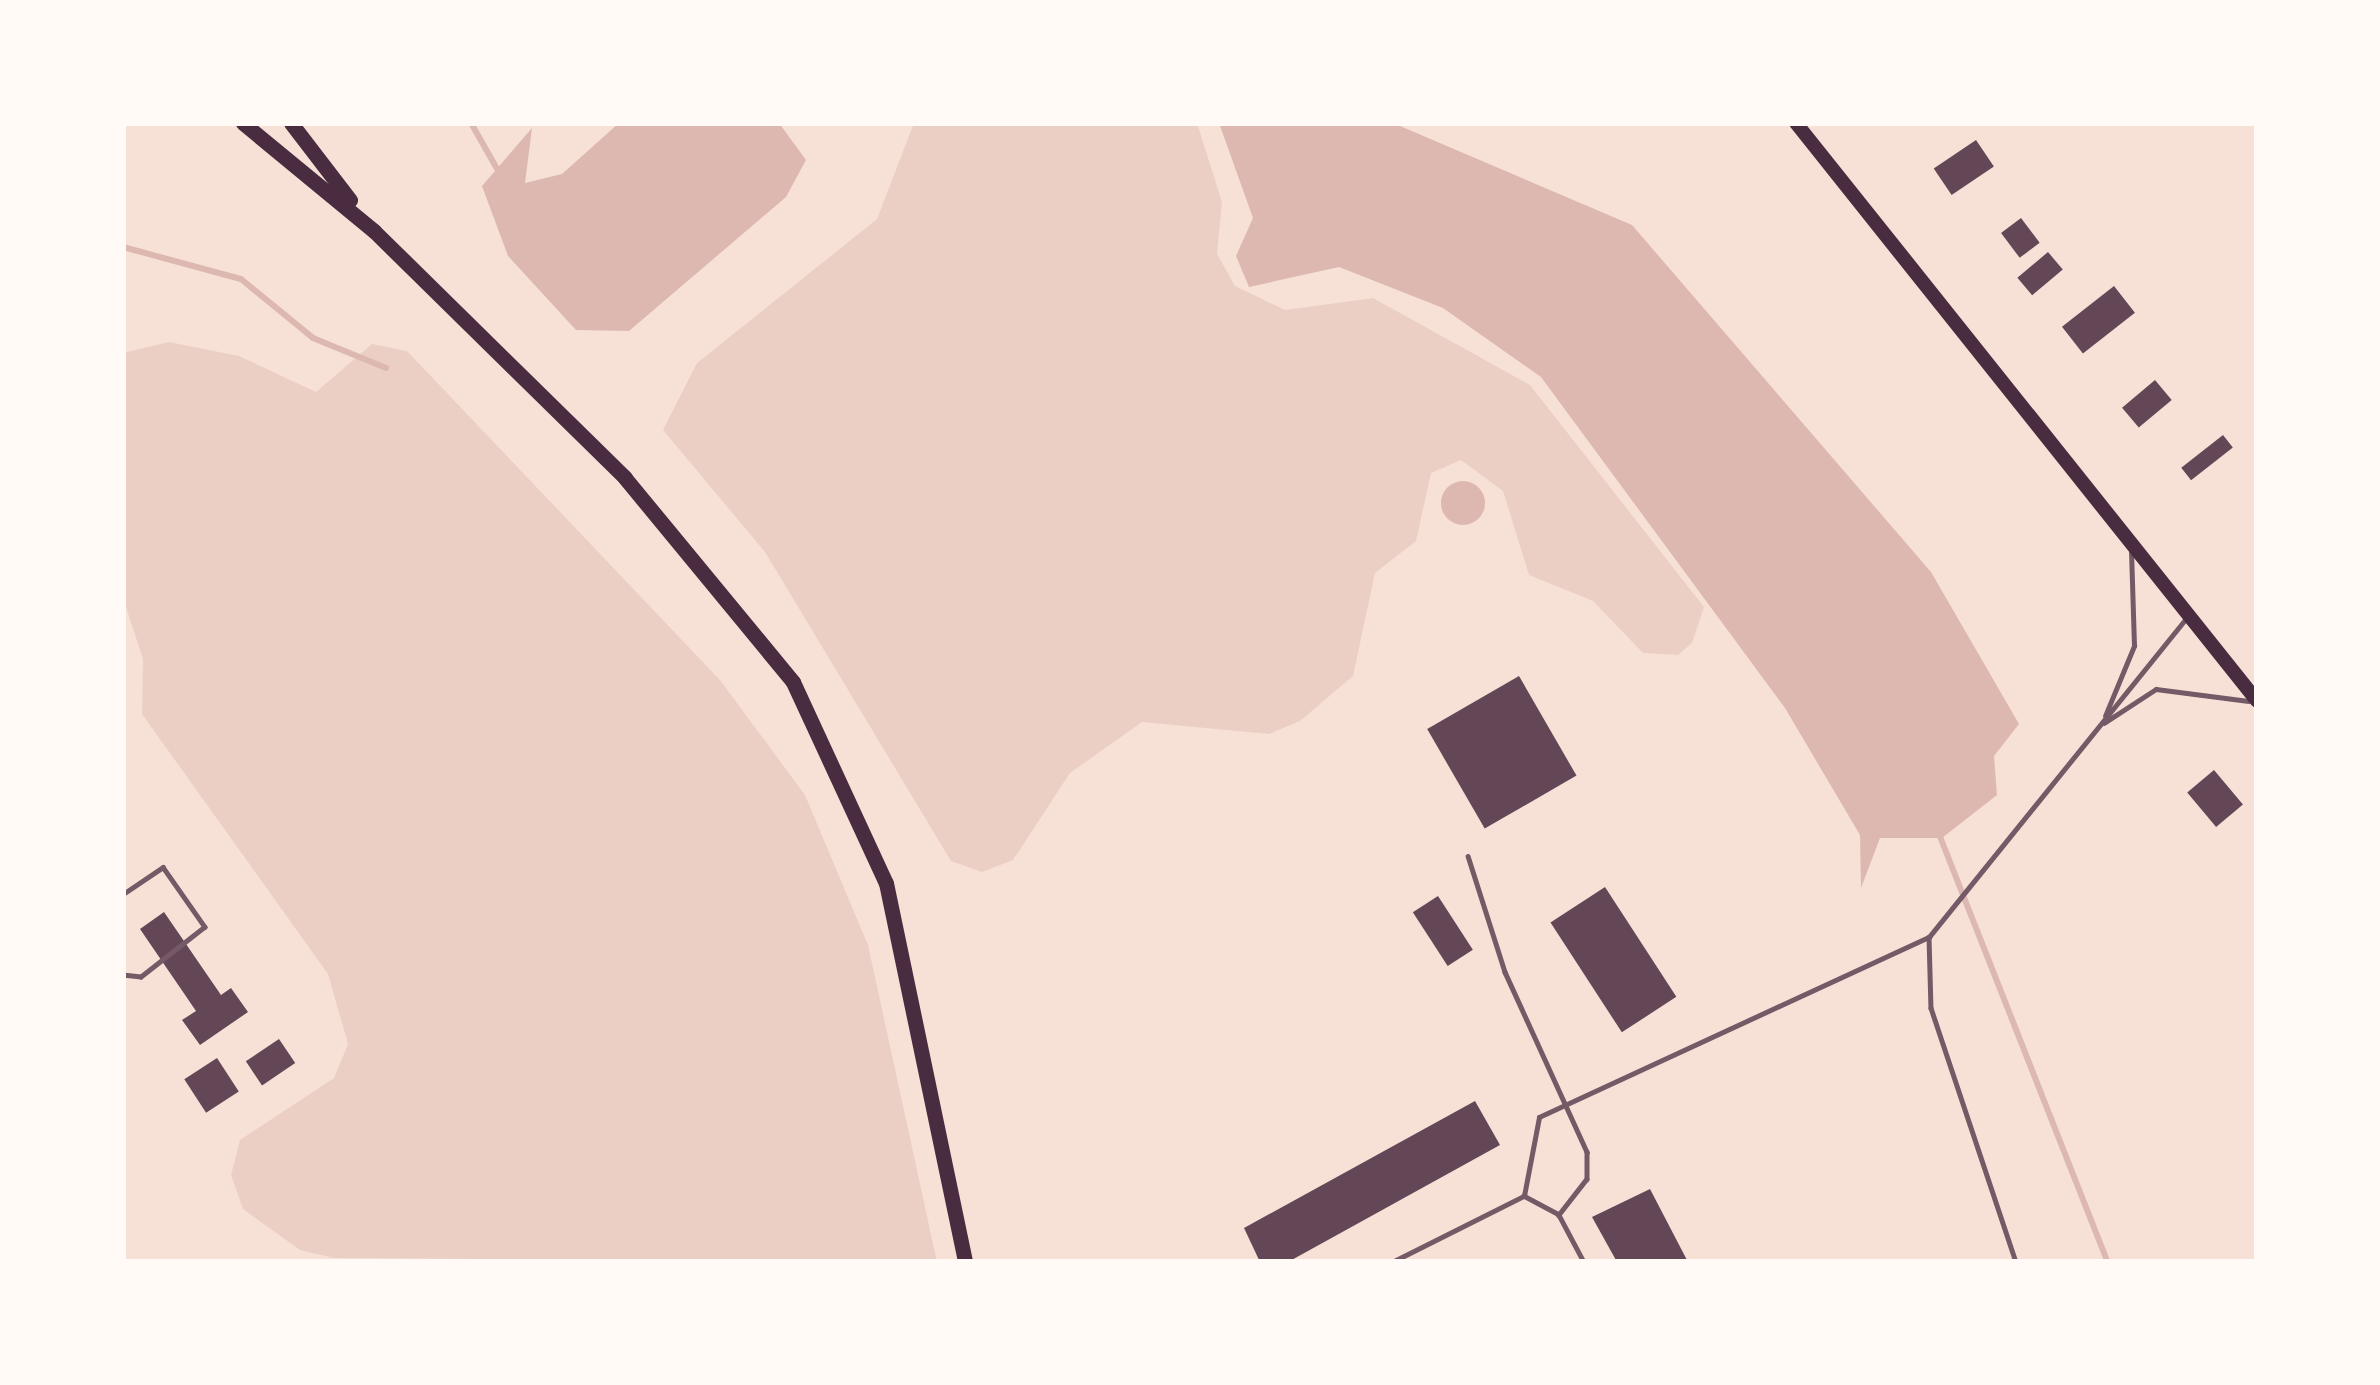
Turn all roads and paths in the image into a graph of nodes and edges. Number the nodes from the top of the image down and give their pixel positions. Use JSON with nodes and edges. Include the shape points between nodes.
{"nodes":[{"id":1,"x":243,"y":123,"type":"edge"},
{"id":2,"x":291,"y":123,"type":"edge"},
{"id":3,"x":1796,"y":123,"type":"edge"},
{"id":4,"x":374,"y":231,"type":"junction"},
{"id":5,"x":2130,"y":544,"type":"junction"},
{"id":6,"x":2188,"y":617,"type":"junction"},
{"id":7,"x":2257,"y":703,"type":"edge"},
{"id":8,"x":2100,"y":726,"type":"junction"},
{"id":9,"x":1468,"y":856,"type":"dead end"},
{"id":10,"x":123,"y":895,"type":"edge"},
{"id":11,"x":1929,"y":937,"type":"junction"},
{"id":12,"x":123,"y":975,"type":"edge"},
{"id":13,"x":1571,"y":1099,"type":"junction"},
{"id":14,"x":1524,"y":1196,"type":"junction"},
{"id":15,"x":1559,"y":1215,"type":"junction"},
{"id":16,"x":965,"y":1262,"type":"edge"},
{"id":17,"x":1392,"y":1262,"type":"edge"},
{"id":18,"x":1584,"y":1262,"type":"edge"},
{"id":19,"x":2016,"y":1262,"type":"edge"}],
"edges":[{"from":1,"to":4,"type":"highway"},
{"from":2,"to":4,"type":"highway"},
{"from":3,"to":5,"type":"main road"},
{"from":4,"to":16,"type":"highway","via":[[673,528],[793,682],[886,883]]},
{"from":5,"to":6,"type":"main road"},
{"from":5,"to":8,"type":"lane","via":[[2134,646]]},
{"from":6,"to":7,"type":"main road"},
{"from":6,"to":8,"type":"lane"},
{"from":7,"to":8,"type":"lane","via":[[2226,691],[2156,689]]},
{"from":8,"to":11,"type":"lane"},
{"from":9,"to":13,"type":"lane","via":[[1505,972]]},
{"from":10,"to":12,"type":"lane","via":[[163,867],[205,927],[141,977]]},
{"from":11,"to":13,"type":"lane"},
{"from":11,"to":19,"type":"lane","via":[[1931,1008]]},
{"from":13,"to":14,"type":"lane","via":[[1532,1130]]},
{"from":13,"to":15,"type":"lane","via":[[1587,1179]]},
{"from":14,"to":15,"type":"lane"},
{"from":14,"to":17,"type":"lane"},
{"from":15,"to":18,"type":"lane"}]}
